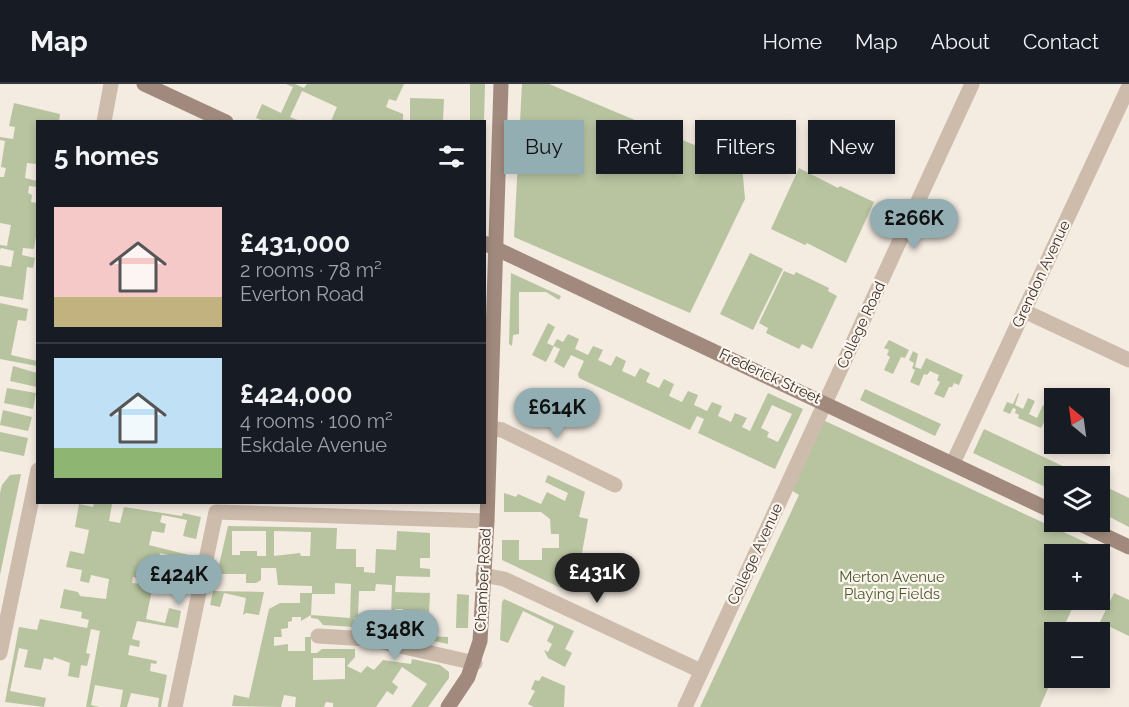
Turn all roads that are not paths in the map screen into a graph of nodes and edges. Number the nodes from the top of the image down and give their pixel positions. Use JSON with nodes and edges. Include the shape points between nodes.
{"nodes":[{"id":1,"x":111,"y":84,"type":"edge"},
{"id":2,"x":144,"y":84,"type":"edge"},
{"id":3,"x":501,"y":84,"type":"edge"},
{"id":4,"x":972,"y":84,"type":"edge"},
{"id":5,"x":1129,"y":86,"type":"edge"},
{"id":6,"x":104,"y":120,"type":"edge"},
{"id":7,"x":222,"y":120,"type":"edge"},
{"id":8,"x":490,"y":245,"type":"edge"},
{"id":9,"x":1024,"y":311,"type":"junction"},
{"id":10,"x":1129,"y":360,"type":"edge"},
{"id":11,"x":825,"y":402,"type":"junction"},
{"id":12,"x":490,"y":428,"type":"junction"},
{"id":13,"x":953,"y":463,"type":"junction"},
{"id":14,"x":36,"y":480,"type":"edge"},
{"id":15,"x":615,"y":485,"type":"dead end"},
{"id":16,"x":1044,"y":507,"type":"edge"},
{"id":17,"x":487,"y":521,"type":"junction"},
{"id":18,"x":1097,"y":532,"type":"edge"},
{"id":19,"x":1129,"y":547,"type":"edge"},
{"id":20,"x":483,"y":575,"type":"junction"},
{"id":21,"x":318,"y":636,"type":"dead end"},
{"id":22,"x":0,"y":653,"type":"edge"},
{"id":23,"x":475,"y":663,"type":"junction"},
{"id":24,"x":701,"y":670,"type":"junction"},
{"id":25,"x":175,"y":707,"type":"edge"},
{"id":26,"x":448,"y":707,"type":"edge"},
{"id":27,"x":685,"y":707,"type":"edge"}],
"edges":[{"from":1,"to":6,"type":"street"},
{"from":2,"to":7,"type":"main road"},
{"from":3,"to":8,"type":"main road","name":"Chamber Road"},
{"from":4,"to":11,"type":"street","name":"College Road"},
{"from":5,"to":9,"type":"street","name":"Grendon Avenue"},
{"from":8,"to":11,"type":"main road","name":"Frederick Street"},
{"from":8,"to":12,"type":"main road","name":"Chamber Road"},
{"from":9,"to":10,"type":"street"},
{"from":9,"to":13,"type":"street","name":"Grendon Avenue"},
{"from":11,"to":13,"type":"main road","name":"Frederick Street"},
{"from":11,"to":24,"type":"street","name":"College Avenue"},
{"from":12,"to":15,"type":"street","via":[[502,430]]},
{"from":12,"to":17,"type":"main road","name":"Chamber Road"},
{"from":13,"to":16,"type":"main road","name":"Frederick Street"},
{"from":14,"to":22,"type":"street"},
{"from":17,"to":20,"type":"main road","name":"Chamber Road"},
{"from":17,"to":25,"type":"street","via":[[216,512]]},
{"from":18,"to":19,"type":"main road"},
{"from":20,"to":23,"type":"main road","name":"Chamber Road"},
{"from":20,"to":24,"type":"street","via":[[504,579]]},
{"from":21,"to":23,"type":"street","via":[[369,639]]},
{"from":23,"to":26,"type":"main road","name":"Chamber Road"},
{"from":24,"to":27,"type":"street","name":"College Avenue"}]}
